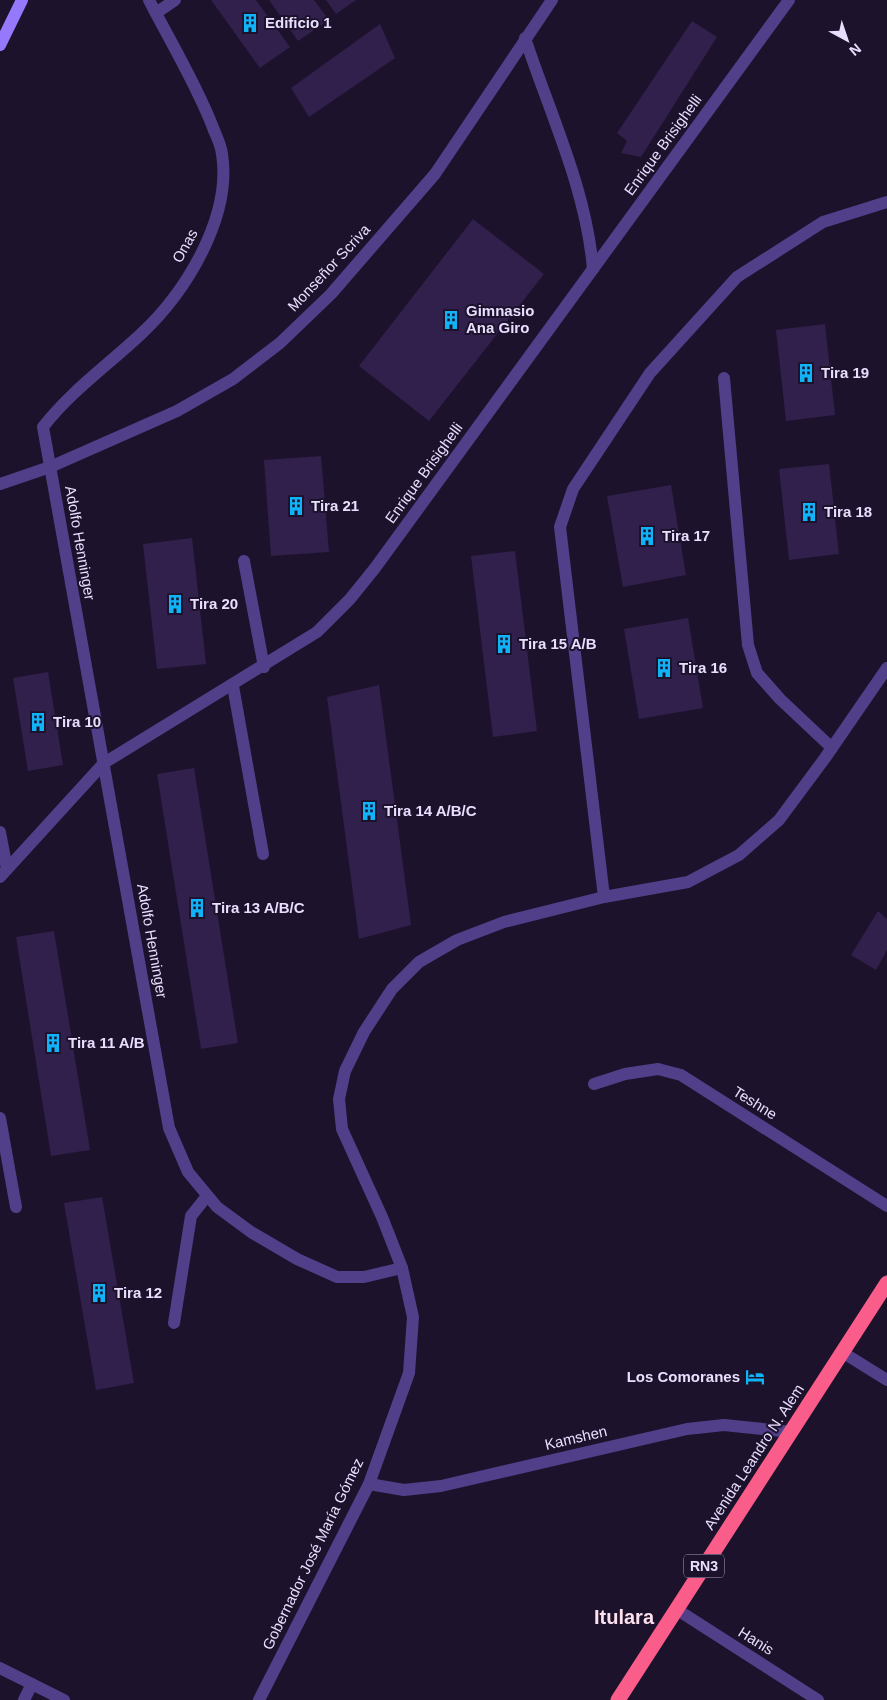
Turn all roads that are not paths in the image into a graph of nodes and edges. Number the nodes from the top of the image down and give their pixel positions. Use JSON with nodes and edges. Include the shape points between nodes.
{"nodes":[{"id":1,"x":22,"y":0,"type":"edge"},
{"id":2,"x":149,"y":0,"type":"edge"},
{"id":3,"x":175,"y":0,"type":"edge"},
{"id":4,"x":552,"y":0,"type":"edge"},
{"id":5,"x":789,"y":0,"type":"edge"},
{"id":6,"x":156,"y":13,"type":"junction"},
{"id":7,"x":525,"y":38,"type":"junction"},
{"id":8,"x":0,"y":45,"type":"edge"},
{"id":9,"x":887,"y":202,"type":"edge"},
{"id":10,"x":593,"y":268,"type":"junction"},
{"id":11,"x":724,"y":378,"type":"dead end"},
{"id":12,"x":50,"y":466,"type":"junction"},
{"id":13,"x":0,"y":484,"type":"edge"},
{"id":14,"x":244,"y":561,"type":"dead end"},
{"id":15,"x":264,"y":666,"type":"junction"},
{"id":16,"x":887,"y":668,"type":"edge"},
{"id":17,"x":233,"y":686,"type":"junction"},
{"id":18,"x":832,"y":748,"type":"junction"},
{"id":19,"x":104,"y":763,"type":"junction"},
{"id":20,"x":0,"y":832,"type":"edge"},
{"id":21,"x":263,"y":854,"type":"dead end"},
{"id":22,"x":3,"y":873,"type":"edge"},
{"id":23,"x":604,"y":897,"type":"junction"},
{"id":24,"x":594,"y":1084,"type":"dead end"},
{"id":25,"x":0,"y":1118,"type":"edge"},
{"id":26,"x":208,"y":1196,"type":"junction"},
{"id":27,"x":887,"y":1206,"type":"edge"},
{"id":28,"x":16,"y":1207,"type":"dead end"},
{"id":29,"x":402,"y":1268,"type":"junction"},
{"id":30,"x":887,"y":1283,"type":"edge"},
{"id":31,"x":174,"y":1323,"type":"dead end"},
{"id":32,"x":842,"y":1352,"type":"junction"},
{"id":33,"x":887,"y":1380,"type":"edge"},
{"id":34,"x":792,"y":1432,"type":"junction"},
{"id":35,"x":369,"y":1484,"type":"junction"},
{"id":36,"x":676,"y":1609,"type":"junction"},
{"id":37,"x":0,"y":1668,"type":"edge"},
{"id":38,"x":32,"y":1684,"type":"junction"},
{"id":39,"x":24,"y":1700,"type":"edge"},
{"id":40,"x":64,"y":1700,"type":"edge"},
{"id":41,"x":259,"y":1700,"type":"edge"},
{"id":42,"x":618,"y":1700,"type":"edge"},
{"id":43,"x":818,"y":1700,"type":"edge"}],
"edges":[{"from":1,"to":8,"type":"main road"},
{"from":2,"to":6,"type":"street","name":"Onas"},
{"from":3,"to":6,"type":"street"},
{"from":4,"to":7,"type":"street","name":"Monseñor Scriva"},
{"from":5,"to":10,"type":"street","name":"Enrique Brisighelli"},
{"from":6,"to":12,"type":"street","name":"Onas","via":[[204,104],[222,153],[222,198],[209,239],[178,291],[143,332],[60,405],[43,427]]},
{"from":7,"to":10,"type":"street","via":[[582,202]]},
{"from":7,"to":12,"type":"street","name":"Monseñor Scriva","via":[[434,174],[331,294],[280,344],[233,379],[177,411]]},
{"from":9,"to":23,"type":"street","via":[[824,222],[737,277],[650,373],[573,489],[560,527]]},
{"from":10,"to":15,"type":"street","name":"Enrique Brisighelli","via":[[350,599],[317,632]]},
{"from":11,"to":18,"type":"street","via":[[748,645],[757,673]]},
{"from":12,"to":13,"type":"street","name":"Monseñor Scriva"},
{"from":12,"to":19,"type":"street","name":"Adolfo Henninger"},
{"from":14,"to":15,"type":"street"},
{"from":15,"to":17,"type":"street","name":"Enrique Brisighelli"},
{"from":16,"to":18,"type":"street","name":"Gobernador José María Gómez"},
{"from":17,"to":19,"type":"street","name":"Enrique Brisighelli"},
{"from":17,"to":21,"type":"street"},
{"from":18,"to":23,"type":"street","name":"Gobernador José María Gómez","via":[[779,820],[739,855],[688,882]]},
{"from":19,"to":22,"type":"street","name":"Enrique Brisighelli"},
{"from":19,"to":26,"type":"street","name":"Adolfo Henninger","via":[[169,1128],[188,1172]]},
{"from":20,"to":22,"type":"street"},
{"from":23,"to":29,"type":"street","name":"Gobernador José María Gómez","via":[[504,922],[456,940],[419,962],[392,990],[364,1032],[345,1071],[339,1099],[342,1130]]},
{"from":24,"to":27,"type":"street","name":"Teshne","via":[[625,1074],[658,1069],[681,1075]]},
{"from":25,"to":28,"type":"street"},
{"from":26,"to":29,"type":"street","name":"Adolfo Henninger","via":[[216,1207],[251,1232],[297,1259],[337,1277],[364,1277]]},
{"from":26,"to":31,"type":"street","via":[[191,1216]]},
{"from":29,"to":35,"type":"street","name":"Gobernador José María Gómez","via":[[413,1317],[410,1373]]},
{"from":30,"to":32,"type":"highway","name":"Avenida Leandro N. Alem","number":"RN3"},
{"from":32,"to":33,"type":"street"},
{"from":32,"to":34,"type":"highway","name":"Avenida Leandro N. Alem","number":"RN3"},
{"from":34,"to":35,"type":"street","name":"Kamshen","via":[[724,1425],[687,1429],[441,1486],[404,1490]]},
{"from":34,"to":36,"type":"highway","name":"Avenida Leandro N. Alem","number":"RN3"},
{"from":35,"to":41,"type":"street","name":"Gobernador José María Gómez"},
{"from":36,"to":42,"type":"highway","name":"Avenida Leandro N. Alem","number":"RN3"},
{"from":36,"to":43,"type":"street","name":"Hanis"},
{"from":37,"to":38,"type":"street"},
{"from":38,"to":39,"type":"street"},
{"from":38,"to":40,"type":"street"}]}
